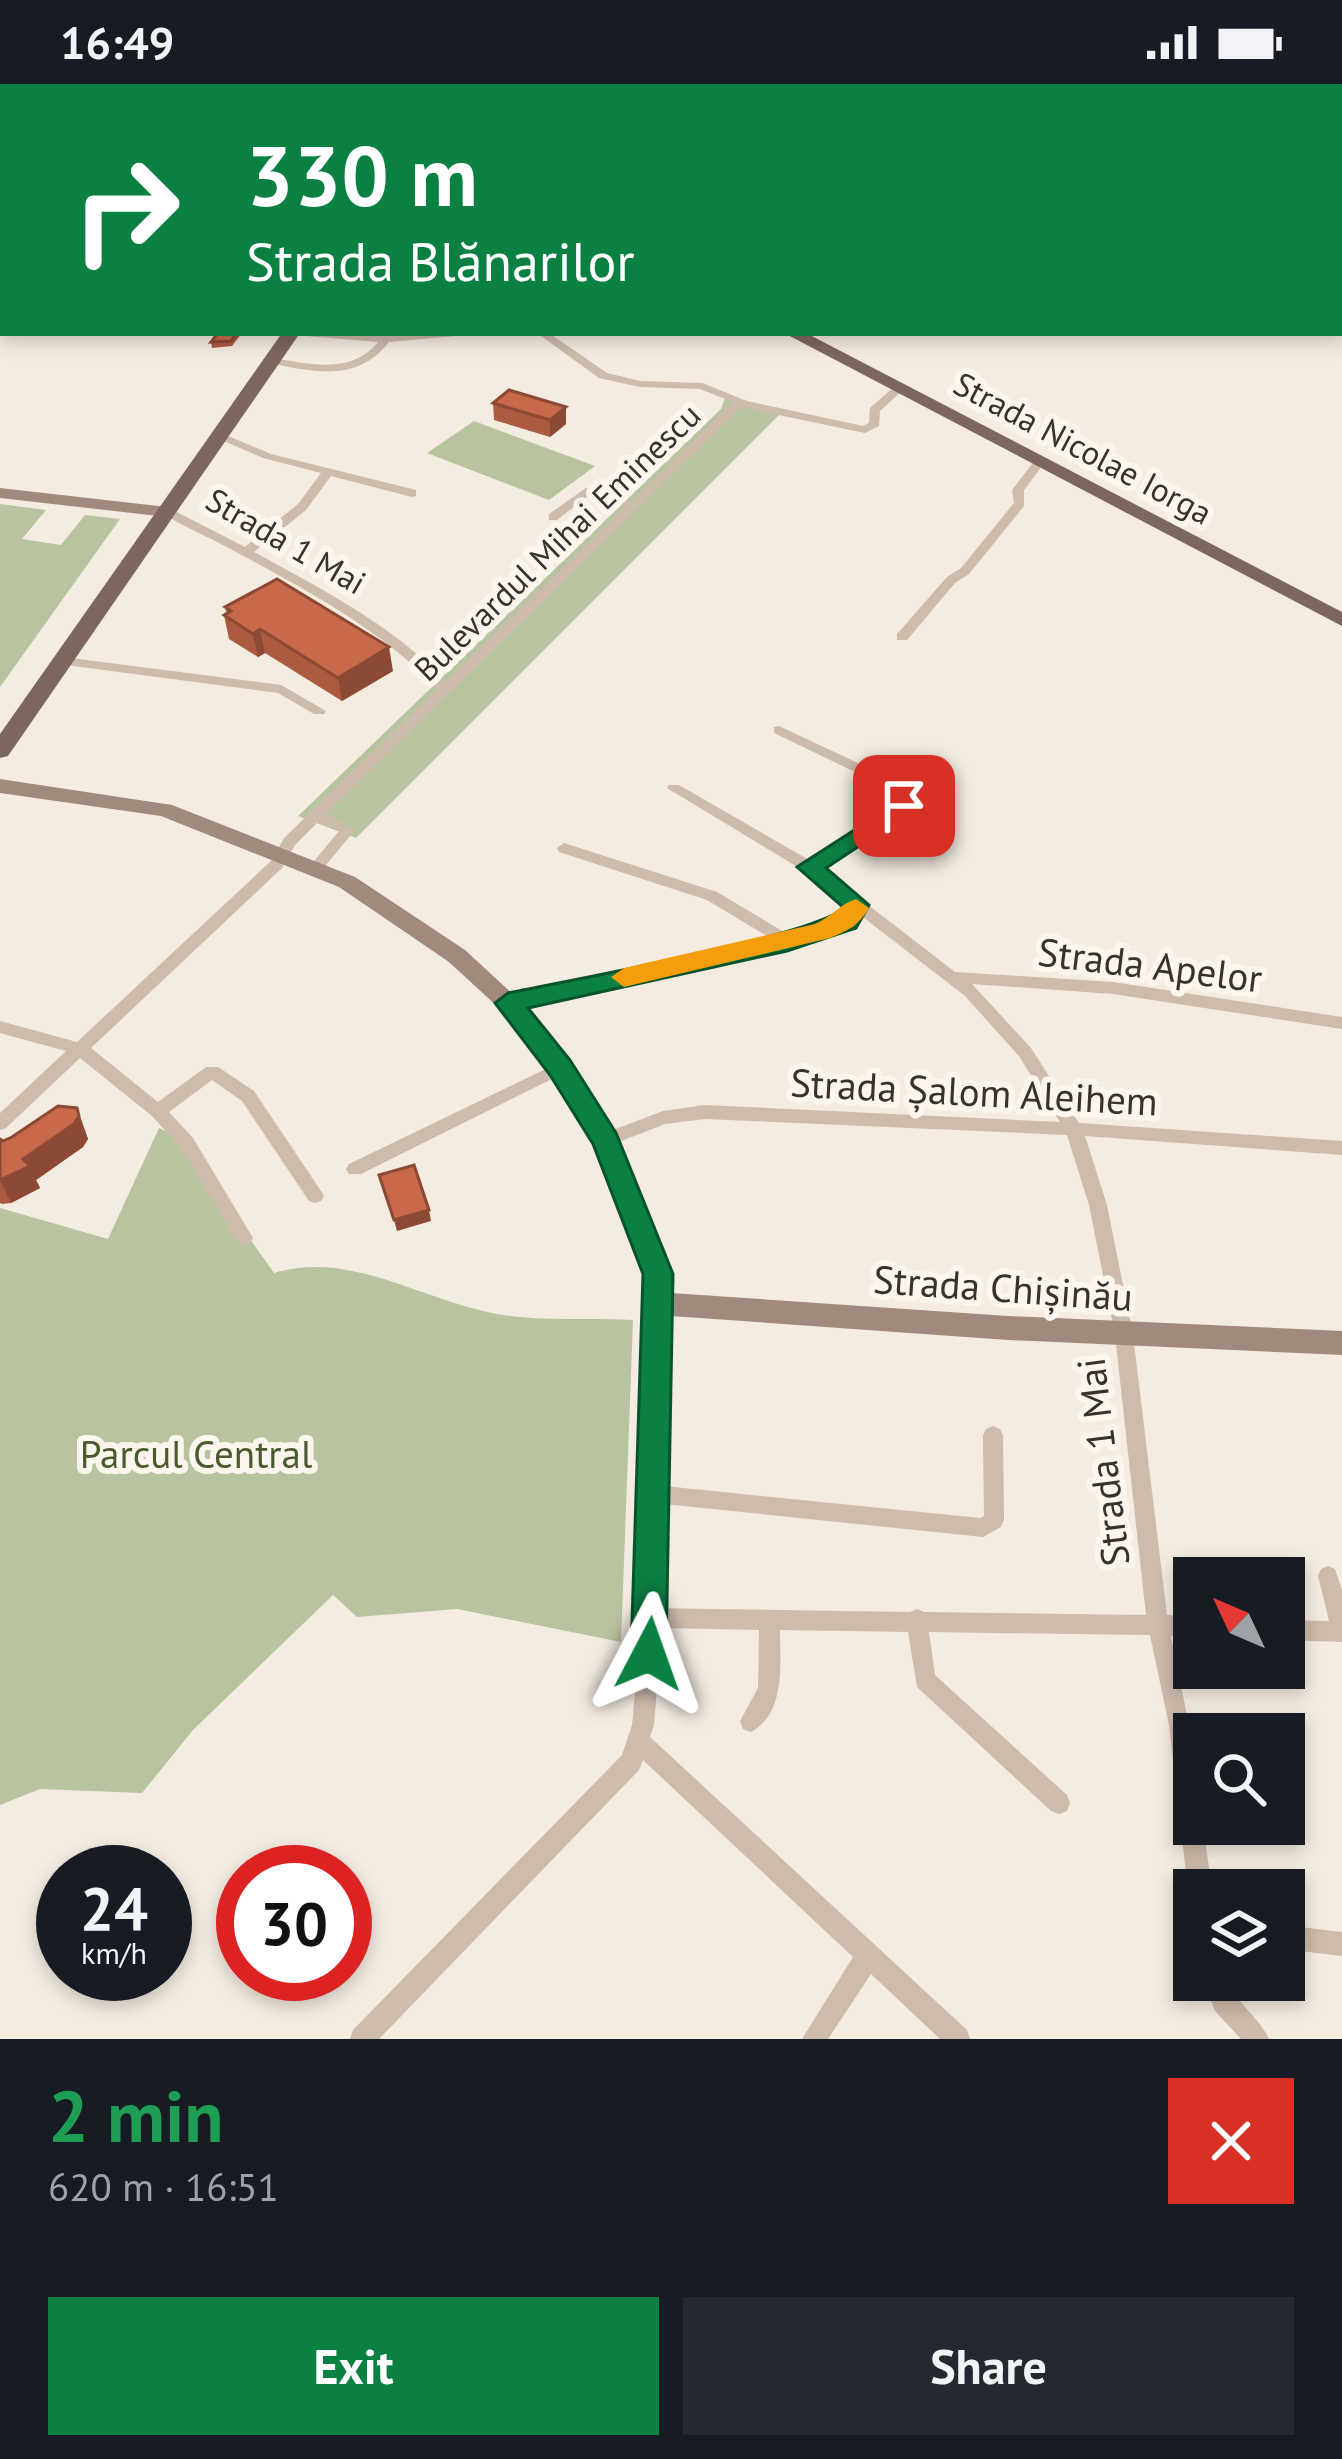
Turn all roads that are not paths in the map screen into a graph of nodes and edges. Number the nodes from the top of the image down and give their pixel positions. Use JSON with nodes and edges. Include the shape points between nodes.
{"nodes":[{"id":1,"x":289,"y":336,"type":"edge"},
{"id":2,"x":346,"y":336,"type":"edge"},
{"id":3,"x":421,"y":336,"type":"edge"},
{"id":4,"x":546,"y":336,"type":"edge"},
{"id":5,"x":799,"y":336,"type":"edge"},
{"id":6,"x":386,"y":339,"type":"junction"},
{"id":7,"x":273,"y":361,"type":"junction"},
{"id":8,"x":898,"y":388,"type":"junction"},
{"id":9,"x":742,"y":402,"type":"junction"},
{"id":10,"x":221,"y":436,"type":"junction"},
{"id":11,"x":1039,"y":462,"type":"junction"},
{"id":12,"x":328,"y":472,"type":"junction"},
{"id":13,"x":0,"y":493,"type":"edge"},
{"id":14,"x":412,"y":493,"type":"dead end"},
{"id":15,"x":633,"y":506,"type":"junction"},
{"id":16,"x":167,"y":512,"type":"junction"},
{"id":17,"x":553,"y":518,"type":"dead end"},
{"id":18,"x":245,"y":553,"type":"junction"},
{"id":19,"x":1342,"y":620,"type":"edge"},
{"id":20,"x":902,"y":637,"type":"dead end"},
{"id":21,"x":63,"y":661,"type":"junction"},
{"id":22,"x":443,"y":691,"type":"junction"},
{"id":23,"x":320,"y":711,"type":"dead end"},
{"id":24,"x":779,"y":730,"type":"dead end"},
{"id":25,"x":0,"y":751,"type":"edge"},
{"id":26,"x":0,"y":786,"type":"edge"},
{"id":27,"x":674,"y":788,"type":"dead end"},
{"id":28,"x":316,"y":815,"type":"junction"},
{"id":29,"x":564,"y":848,"type":"dead end"},
{"id":30,"x":285,"y":854,"type":"junction"},
{"id":31,"x":316,"y":867,"type":"junction"},
{"id":32,"x":809,"y":867,"type":"junction"},
{"id":33,"x":857,"y":905,"type":"junction"},
{"id":34,"x":787,"y":941,"type":"junction"},
{"id":35,"x":950,"y":977,"type":"junction"},
{"id":36,"x":508,"y":1003,"type":"junction"},
{"id":37,"x":1342,"y":1023,"type":"edge"},
{"id":38,"x":0,"y":1027,"type":"edge"},
{"id":39,"x":80,"y":1049,"type":"junction"},
{"id":40,"x":560,"y":1068,"type":"junction"},
{"id":41,"x":158,"y":1112,"type":"junction"},
{"id":42,"x":0,"y":1123,"type":"edge"},
{"id":43,"x":1073,"y":1129,"type":"junction"},
{"id":44,"x":606,"y":1141,"type":"junction"},
{"id":45,"x":1342,"y":1148,"type":"edge"},
{"id":46,"x":355,"y":1169,"type":"dead end"},
{"id":47,"x":315,"y":1196,"type":"dead end"},
{"id":48,"x":244,"y":1238,"type":"dead end"},
{"id":49,"x":661,"y":1304,"type":"junction"},
{"id":50,"x":1124,"y":1335,"type":"junction"},
{"id":51,"x":1342,"y":1343,"type":"edge"},
{"id":52,"x":993,"y":1435,"type":"dead end"},
{"id":53,"x":654,"y":1494,"type":"junction"},
{"id":54,"x":1328,"y":1576,"type":"dead end"},
{"id":55,"x":652,"y":1618,"type":"junction"},
{"id":56,"x":770,"y":1619,"type":"junction"},
{"id":57,"x":916,"y":1619,"type":"junction"},
{"id":58,"x":1158,"y":1624,"type":"junction"},
{"id":59,"x":1173,"y":1625,"type":"edge"},
{"id":60,"x":1305,"y":1630,"type":"edge"},
{"id":61,"x":1342,"y":1631,"type":"edge"},
{"id":62,"x":751,"y":1721,"type":"dead end"},
{"id":63,"x":640,"y":1742,"type":"junction"},
{"id":64,"x":1059,"y":1803,"type":"dead end"},
{"id":65,"x":1197,"y":1869,"type":"edge"},
{"id":66,"x":1305,"y":1939,"type":"edge"},
{"id":67,"x":1342,"y":1944,"type":"edge"},
{"id":68,"x":867,"y":1958,"type":"junction"},
{"id":69,"x":1224,"y":2001,"type":"edge"},
{"id":70,"x":362,"y":2039,"type":"edge"},
{"id":71,"x":814,"y":2039,"type":"edge"},
{"id":72,"x":958,"y":2039,"type":"edge"},
{"id":73,"x":1257,"y":2039,"type":"edge"}],
"edges":[{"from":1,"to":7,"type":"main road"},
{"from":2,"to":6,"type":"street"},
{"from":3,"to":6,"type":"street"},
{"from":4,"to":9,"type":"street","via":[[603,376],[702,386]]},
{"from":5,"to":8,"type":"main road","name":"Strada Nicolae Iorga"},
{"from":6,"to":7,"type":"street","via":[[353,368]]},
{"from":7,"to":10,"type":"main road"},
{"from":8,"to":9,"type":"street","name":"Bulevardul Mihai Eminescu","via":[[865,430]]},
{"from":8,"to":11,"type":"main road","name":"Strada Nicolae Iorga"},
{"from":9,"to":15,"type":"street","name":"Bulevardul Mihai Eminescu"},
{"from":10,"to":12,"type":"street"},
{"from":10,"to":16,"type":"main road"},
{"from":11,"to":19,"type":"main road","name":"Strada Nicolae Iorga"},
{"from":11,"to":20,"type":"street","via":[[1018,490],[1020,503]]},
{"from":12,"to":14,"type":"street"},
{"from":12,"to":18,"type":"street","via":[[302,507]]},
{"from":13,"to":16,"type":"street","name":"Strada 1 Mai"},
{"from":15,"to":17,"type":"street","via":[[586,492]]},
{"from":15,"to":22,"type":"street","name":"Bulevardul Mihai Eminescu"},
{"from":16,"to":18,"type":"street","name":"Strada 1 Mai"},
{"from":16,"to":21,"type":"main road"},
{"from":18,"to":22,"type":"street","name":"Strada 1 Mai","via":[[383,637]]},
{"from":21,"to":23,"type":"street","via":[[281,689]]},
{"from":21,"to":25,"type":"main road"},
{"from":22,"to":28,"type":"street","name":"Bulevardul Mihai Eminescu"},
{"from":24,"to":32,"type":"street","via":[[909,799]]},
{"from":26,"to":30,"type":"street","via":[[157,808]]},
{"from":27,"to":32,"type":"street","name":"Strada 1 Mai"},
{"from":28,"to":30,"type":"street","name":"Bulevardul Mihai Eminescu"},
{"from":28,"to":31,"type":"street","via":[[348,830]]},
{"from":29,"to":34,"type":"street","via":[[712,896]]},
{"from":30,"to":31,"type":"street"},
{"from":30,"to":39,"type":"street","name":"Bulevardul Mihai Eminescu"},
{"from":31,"to":36,"type":"street","via":[[411,920]]},
{"from":32,"to":33,"type":"street","name":"Strada 1 Mai"},
{"from":33,"to":34,"type":"street","via":[[847,921]]},
{"from":33,"to":35,"type":"street","name":"Strada 1 Mai"},
{"from":34,"to":36,"type":"street"},
{"from":35,"to":37,"type":"street","name":"Strada Apelor","via":[[1112,988]]},
{"from":35,"to":43,"type":"street","name":"Strada 1 Mai","via":[[1004,1026]]},
{"from":36,"to":40,"type":"street"},
{"from":38,"to":39,"type":"street"},
{"from":39,"to":41,"type":"street"},
{"from":39,"to":42,"type":"street","name":"Bulevardul Mihai Eminescu"},
{"from":40,"to":44,"type":"street"},
{"from":40,"to":46,"type":"street"},
{"from":41,"to":47,"type":"street","via":[[212,1071],[248,1096]]},
{"from":41,"to":48,"type":"street","via":[[187,1143]]},
{"from":43,"to":44,"type":"street","name":"Strada Șalom Aleihem","via":[[705,1112],[663,1118]]},
{"from":43,"to":45,"type":"street","name":"Strada Șalom Aleihem"},
{"from":43,"to":50,"type":"street","name":"Strada 1 Mai","via":[[1098,1205]]},
{"from":44,"to":49,"type":"street","via":[[650,1246]]},
{"from":49,"to":50,"type":"street","name":"Strada Chișinău"},
{"from":49,"to":53,"type":"street"},
{"from":50,"to":51,"type":"street","name":"Strada Chișinău"},
{"from":50,"to":58,"type":"street","name":"Strada 1 Mai"},
{"from":52,"to":53,"type":"street","via":[[994,1520],[983,1528]]},
{"from":53,"to":55,"type":"street"},
{"from":54,"to":61,"type":"street"},
{"from":55,"to":56,"type":"street"},
{"from":55,"to":63,"type":"street"},
{"from":56,"to":57,"type":"street"},
{"from":56,"to":62,"type":"street","via":[[769,1690]]},
{"from":57,"to":58,"type":"street"},
{"from":57,"to":64,"type":"street","via":[[925,1680]]},
{"from":58,"to":59,"type":"street"},
{"from":58,"to":65,"type":"street","name":"Strada 1 Mai"},
{"from":60,"to":61,"type":"street"},
{"from":63,"to":68,"type":"street"},
{"from":63,"to":70,"type":"street","via":[[616,1782]]},
{"from":66,"to":67,"type":"street"},
{"from":68,"to":71,"type":"street"},
{"from":68,"to":72,"type":"street"},
{"from":69,"to":73,"type":"street"}]}
